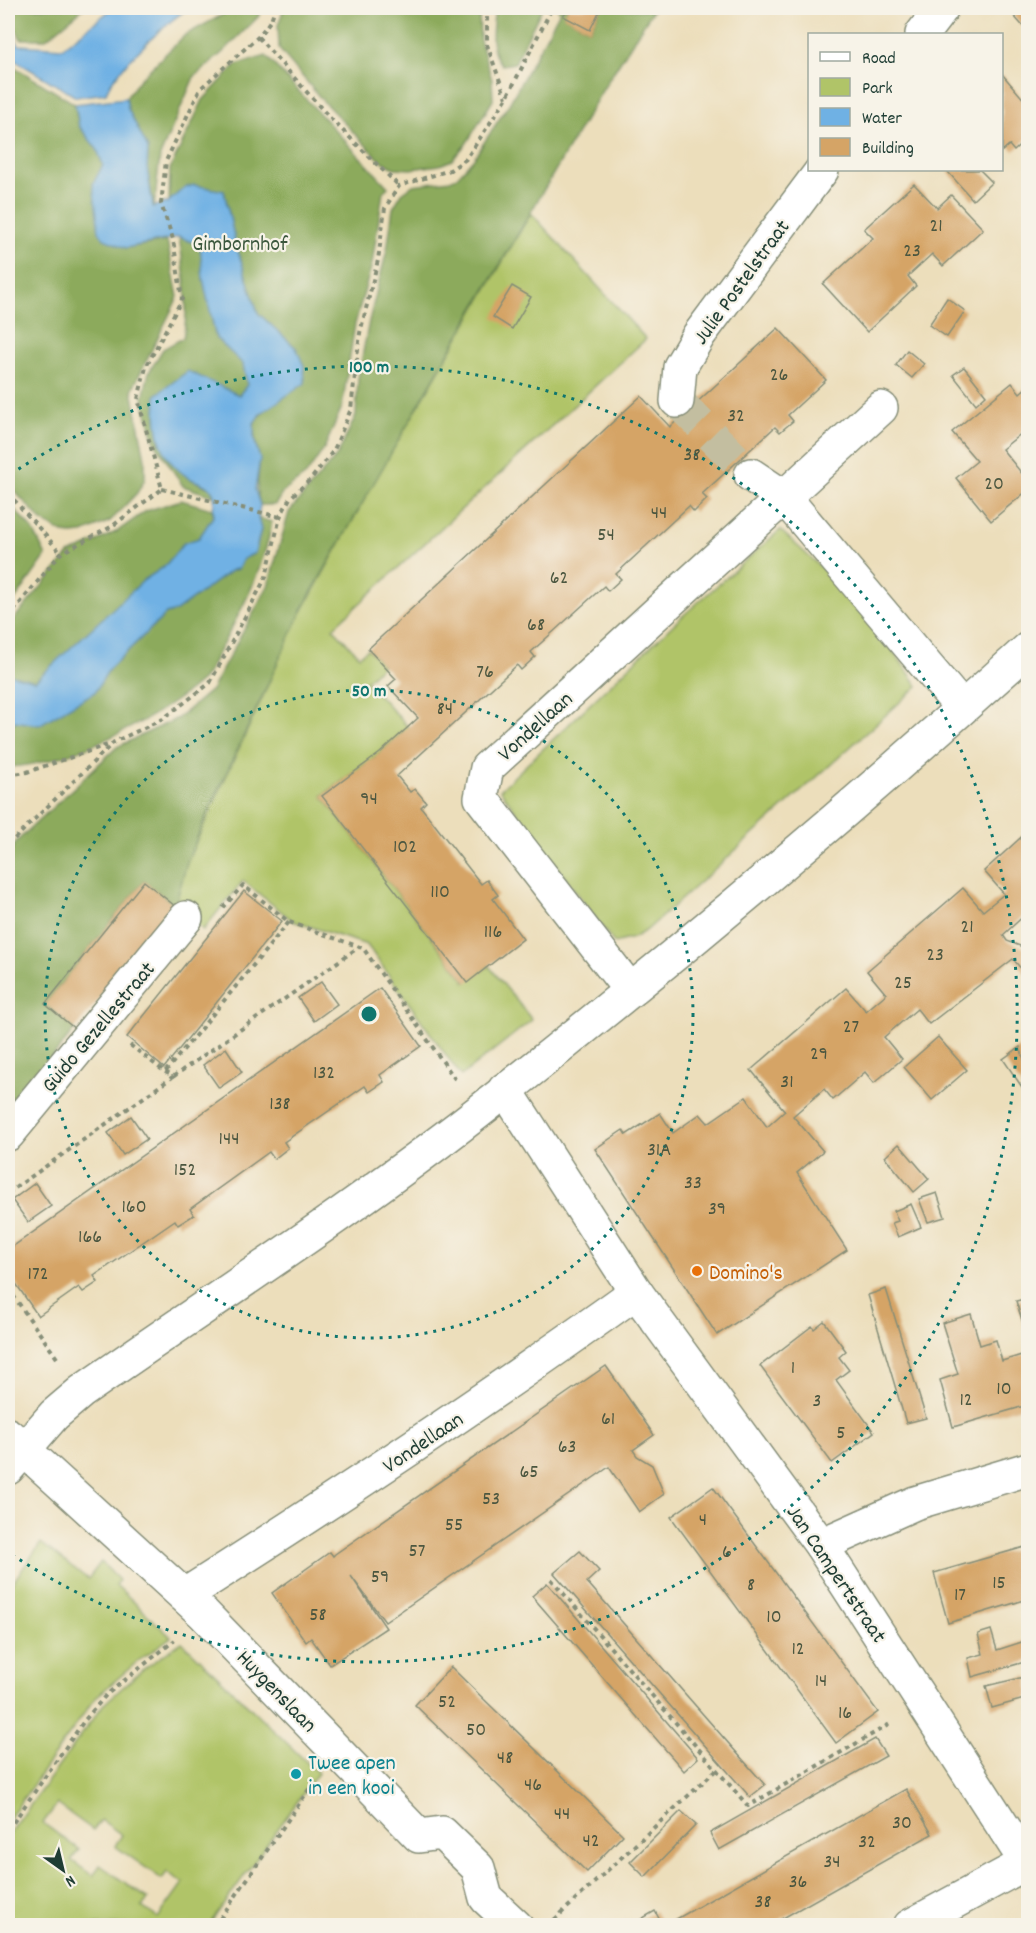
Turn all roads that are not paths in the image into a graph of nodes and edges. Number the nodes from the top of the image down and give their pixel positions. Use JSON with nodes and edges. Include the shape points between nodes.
{"nodes":[{"id":1,"x":942,"y":8,"type":"edge"},
{"id":2,"x":923,"y":33,"type":"edge"},
{"id":3,"x":821,"y":171,"type":"edge"},
{"id":4,"x":677,"y":401,"type":"dead end"},
{"id":5,"x":881,"y":408,"type":"dead end"},
{"id":6,"x":751,"y":475,"type":"tunnel mouth"},
{"id":7,"x":784,"y":497,"type":"junction"},
{"id":8,"x":1029,"y":648,"type":"edge"},
{"id":9,"x":962,"y":708,"type":"junction"},
{"id":10,"x":186,"y":918,"type":"road end"},
{"id":11,"x":630,"y":990,"type":"junction"},
{"id":12,"x":505,"y":1089,"type":"junction"},
{"id":13,"x":8,"y":1134,"type":"edge"},
{"id":14,"x":636,"y":1292,"type":"junction"},
{"id":15,"x":12,"y":1450,"type":"edge"},
{"id":16,"x":1029,"y":1469,"type":"edge"},
{"id":17,"x":821,"y":1545,"type":"junction"},
{"id":18,"x":194,"y":1604,"type":"junction"},
{"id":19,"x":1028,"y":1863,"type":"edge"},
{"id":20,"x":516,"y":1926,"type":"edge"},
{"id":21,"x":910,"y":1926,"type":"edge"}],
"edges":[{"from":1,"to":2,"type":"street"},
{"from":3,"to":4,"type":"street","name":"Julie Postelstraat","via":[[699,335],[680,368]]},
{"from":5,"to":7,"type":"street","name":"Vondellaan"},
{"from":6,"to":7,"type":"street"},
{"from":7,"to":9,"type":"street"},
{"from":7,"to":11,"type":"street","name":"Vondellaan","via":[[487,768],[481,798]]},
{"from":8,"to":9,"type":"street"},
{"from":9,"to":11,"type":"street"},
{"from":10,"to":13,"type":"street","name":"Guido Gezellestraat"},
{"from":11,"to":12,"type":"street"},
{"from":12,"to":14,"type":"street"},
{"from":12,"to":15,"type":"street","via":[[379,1186],[81,1392]]},
{"from":14,"to":17,"type":"street","name":"Jan Campertstraat"},
{"from":14,"to":18,"type":"street","name":"Vondellaan","via":[[338,1498]]},
{"from":15,"to":18,"type":"street"},
{"from":16,"to":17,"type":"street","via":[[915,1503]]},
{"from":17,"to":19,"type":"street","name":"Jan Campertstraat"},
{"from":18,"to":20,"type":"street","name":"Huygenslaan","via":[[419,1836],[442,1833],[478,1868],[486,1898]]},
{"from":19,"to":21,"type":"street"}]}
